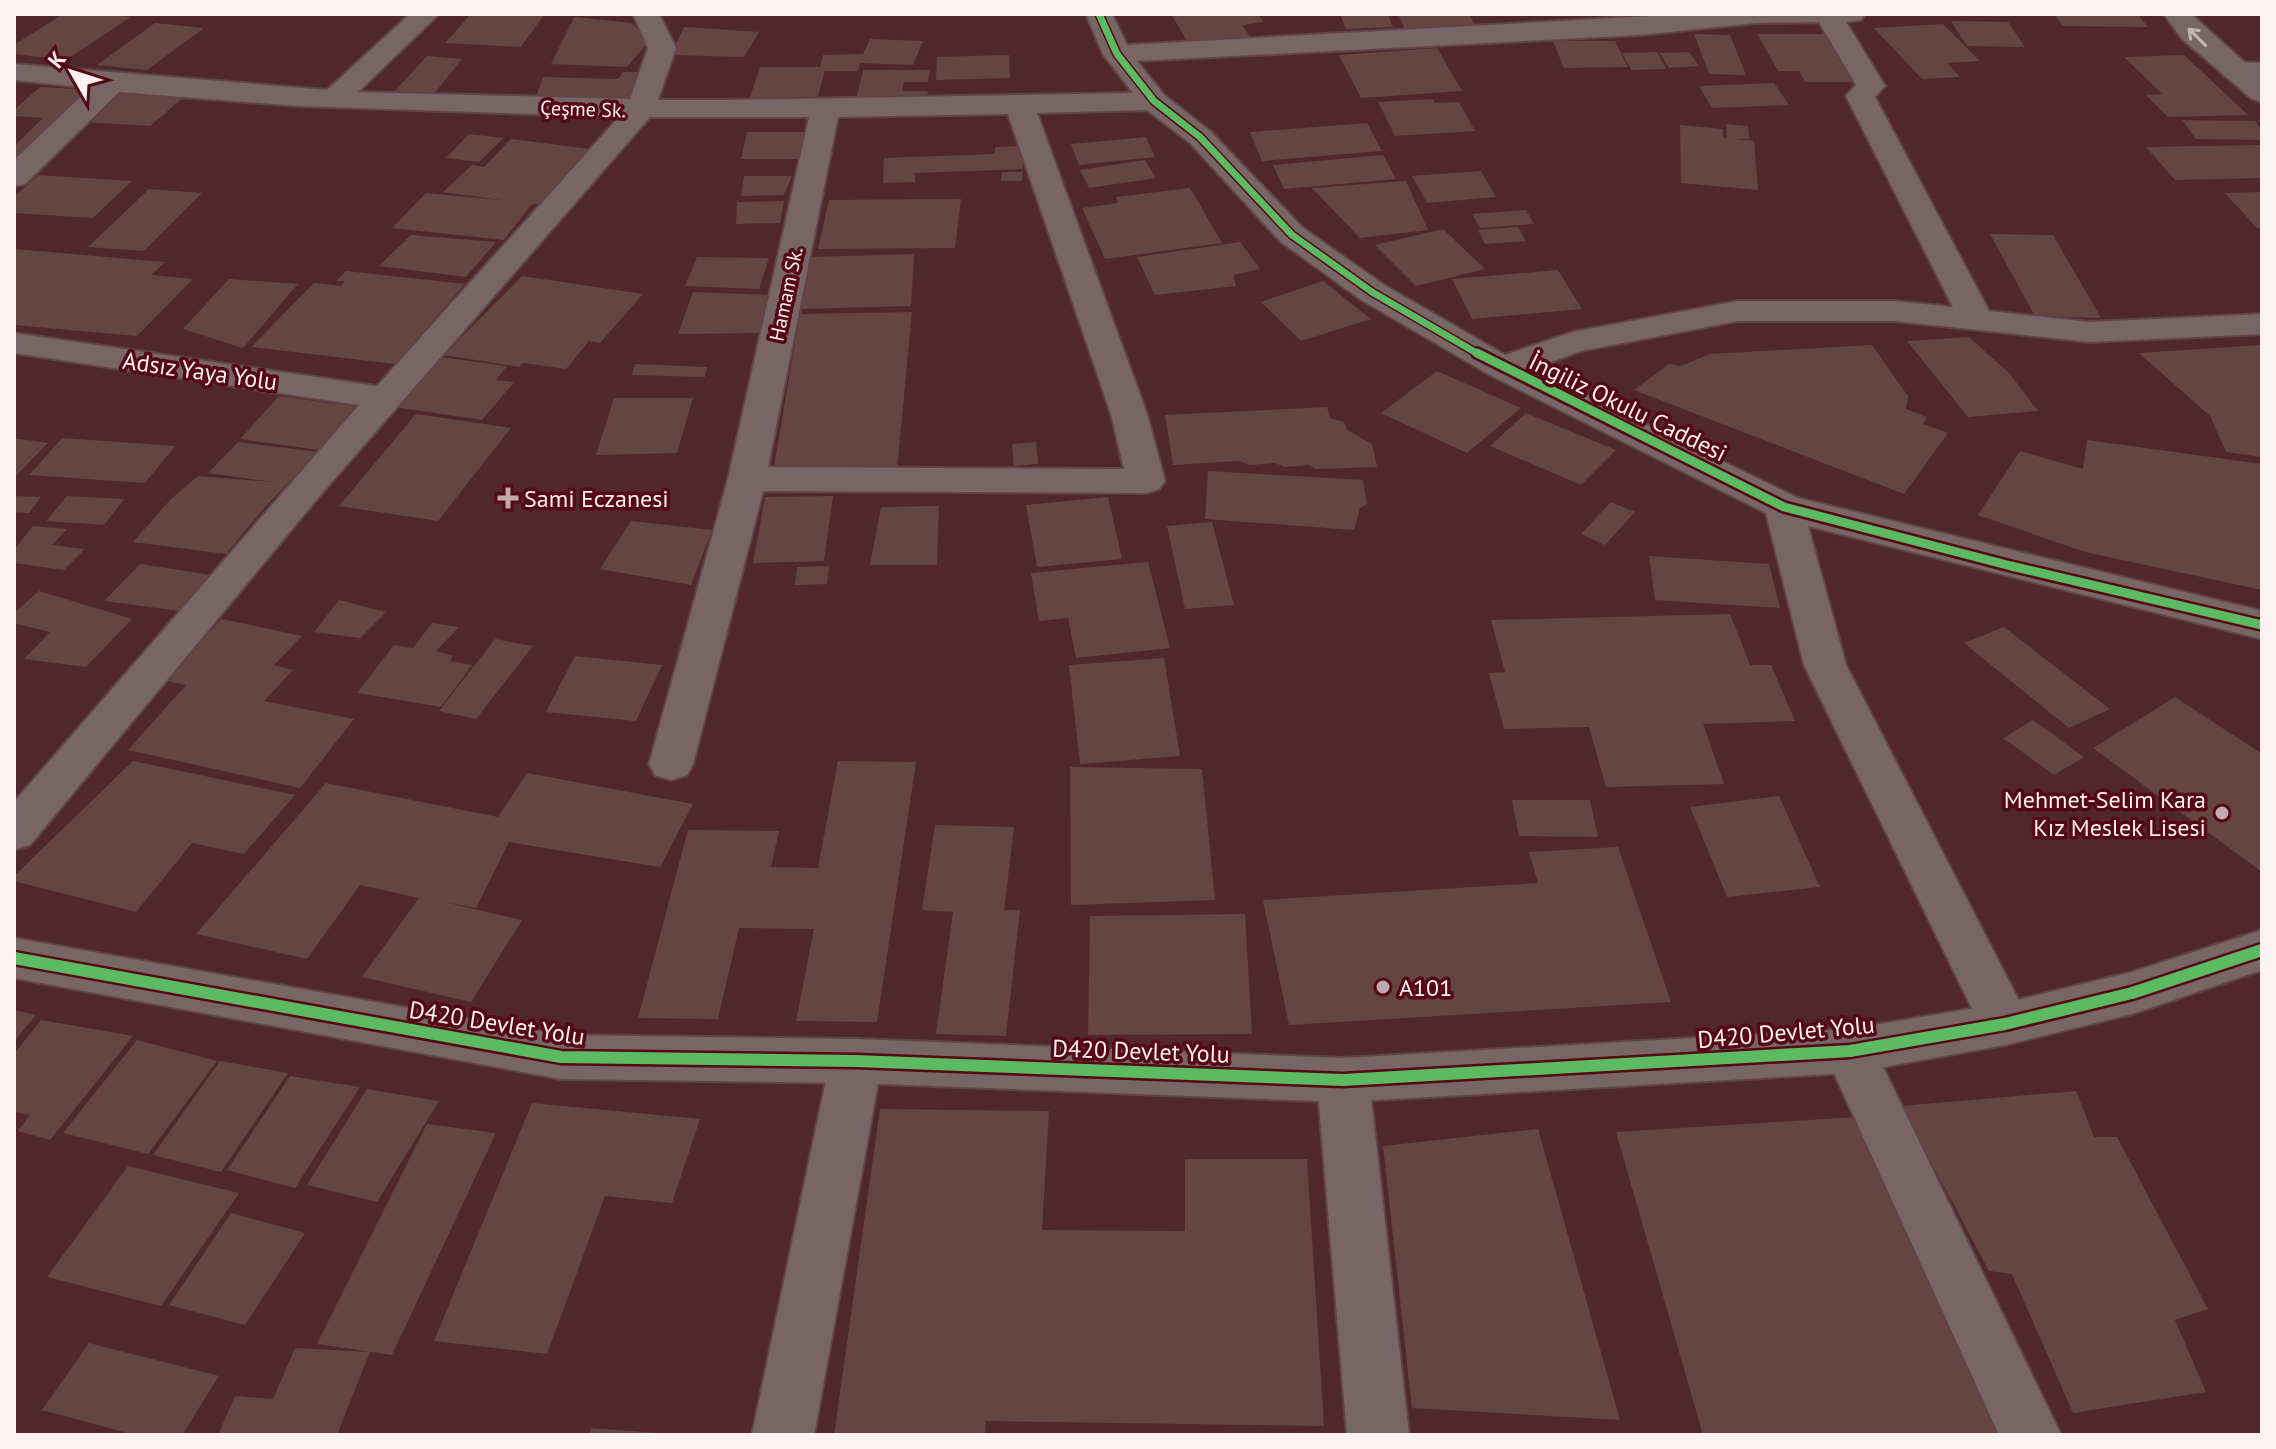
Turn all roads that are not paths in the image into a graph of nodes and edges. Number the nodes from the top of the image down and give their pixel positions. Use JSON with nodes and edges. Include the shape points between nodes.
{"nodes":[{"id":1,"x":426,"y":14,"type":"edge"},
{"id":2,"x":646,"y":14,"type":"edge"},
{"id":3,"x":1099,"y":14,"type":"edge"},
{"id":4,"x":1852,"y":14,"type":"edge"},
{"id":5,"x":2177,"y":14,"type":"edge"},
{"id":6,"x":1828,"y":15,"type":"edge"},
{"id":7,"x":1117,"y":54,"type":"junction"},
{"id":8,"x":2234,"y":70,"type":"junction"},
{"id":9,"x":2262,"y":71,"type":"edge"},
{"id":10,"x":14,"y":72,"type":"edge"},
{"id":11,"x":113,"y":82,"type":"junction"},
{"id":12,"x":2262,"y":93,"type":"edge"},
{"id":13,"x":334,"y":99,"type":"junction"},
{"id":14,"x":1154,"y":101,"type":"junction"},
{"id":15,"x":1020,"y":105,"type":"junction"},
{"id":16,"x":825,"y":109,"type":"junction"},
{"id":17,"x":640,"y":111,"type":"junction"},
{"id":18,"x":14,"y":177,"type":"edge"},
{"id":19,"x":1975,"y":317,"type":"junction"},
{"id":20,"x":2262,"y":324,"type":"edge"},
{"id":21,"x":14,"y":343,"type":"edge"},
{"id":22,"x":1502,"y":368,"type":"junction"},
{"id":23,"x":385,"y":398,"type":"junction"},
{"id":24,"x":747,"y":479,"type":"junction"},
{"id":25,"x":1784,"y":507,"type":"junction"},
{"id":26,"x":2262,"y":625,"type":"edge"},
{"id":27,"x":671,"y":764,"type":"dead end"},
{"id":28,"x":14,"y":833,"type":"edge"},
{"id":29,"x":2262,"y":950,"type":"edge"},
{"id":30,"x":14,"y":958,"type":"edge"},
{"id":31,"x":2005,"y":1024,"type":"junction"},
{"id":32,"x":1850,"y":1051,"type":"junction"},
{"id":33,"x":856,"y":1061,"type":"junction"},
{"id":34,"x":1343,"y":1080,"type":"junction"},
{"id":35,"x":783,"y":1435,"type":"edge"},
{"id":36,"x":1378,"y":1435,"type":"edge"},
{"id":37,"x":2030,"y":1435,"type":"edge"}],
"edges":[{"from":1,"to":13,"type":"street"},
{"from":2,"to":17,"type":"street","via":[[662,48]]},
{"from":3,"to":7,"type":"street","name":"İngiliz Okulu Caddesi"},
{"from":4,"to":6,"type":"street"},
{"from":8,"to":5,"type":"street","one_way":true},
{"from":6,"to":7,"type":"street"},
{"from":6,"to":19,"type":"street","via":[[1871,86],[1860,96]]},
{"from":7,"to":14,"type":"street","name":"İngiliz Okulu Caddesi"},
{"from":8,"to":9,"type":"street"},
{"from":8,"to":12,"type":"street"},
{"from":10,"to":11,"type":"street","name":"Çeşme Sk."},
{"from":11,"to":13,"type":"street","name":"Çeşme Sk."},
{"from":11,"to":18,"type":"street"},
{"from":13,"to":17,"type":"street","name":"Çeşme Sk."},
{"from":14,"to":15,"type":"street","name":"Çeşme Sk."},
{"from":14,"to":22,"type":"street","name":"İngiliz Okulu Caddesi","via":[[1200,137],[1292,235],[1372,292]]},
{"from":15,"to":16,"type":"street","name":"Çeşme Sk."},
{"from":15,"to":24,"type":"street","via":[[1129,414],[1146,481]]},
{"from":16,"to":17,"type":"street","name":"Çeşme Sk."},
{"from":16,"to":24,"type":"street","name":"Hamam Sk."},
{"from":17,"to":23,"type":"street"},
{"from":19,"to":20,"type":"street","via":[[2090,332]]},
{"from":19,"to":22,"type":"street","via":[[1738,311],[1573,342]]},
{"from":21,"to":23,"type":"street","name":"Adsız Yaya Yolu"},
{"from":22,"to":25,"type":"street","name":"İngiliz Okulu Caddesi"},
{"from":23,"to":28,"type":"street"},
{"from":24,"to":27,"type":"street","name":"Hamam Sk."},
{"from":25,"to":26,"type":"street","name":"İngiliz Okulu Caddesi"},
{"from":25,"to":31,"type":"street","via":[[1825,665]]},
{"from":29,"to":31,"type":"street","name":"D420 Devlet Yolu","via":[[2132,993]]},
{"from":30,"to":33,"type":"street","name":"D420 Devlet Yolu","via":[[561,1057]]},
{"from":31,"to":32,"type":"street","name":"D420 Devlet Yolu"},
{"from":32,"to":34,"type":"street","name":"D420 Devlet Yolu"},
{"from":32,"to":37,"type":"street"},
{"from":33,"to":34,"type":"street","name":"D420 Devlet Yolu"},
{"from":33,"to":35,"type":"street"},
{"from":34,"to":36,"type":"street"}]}
